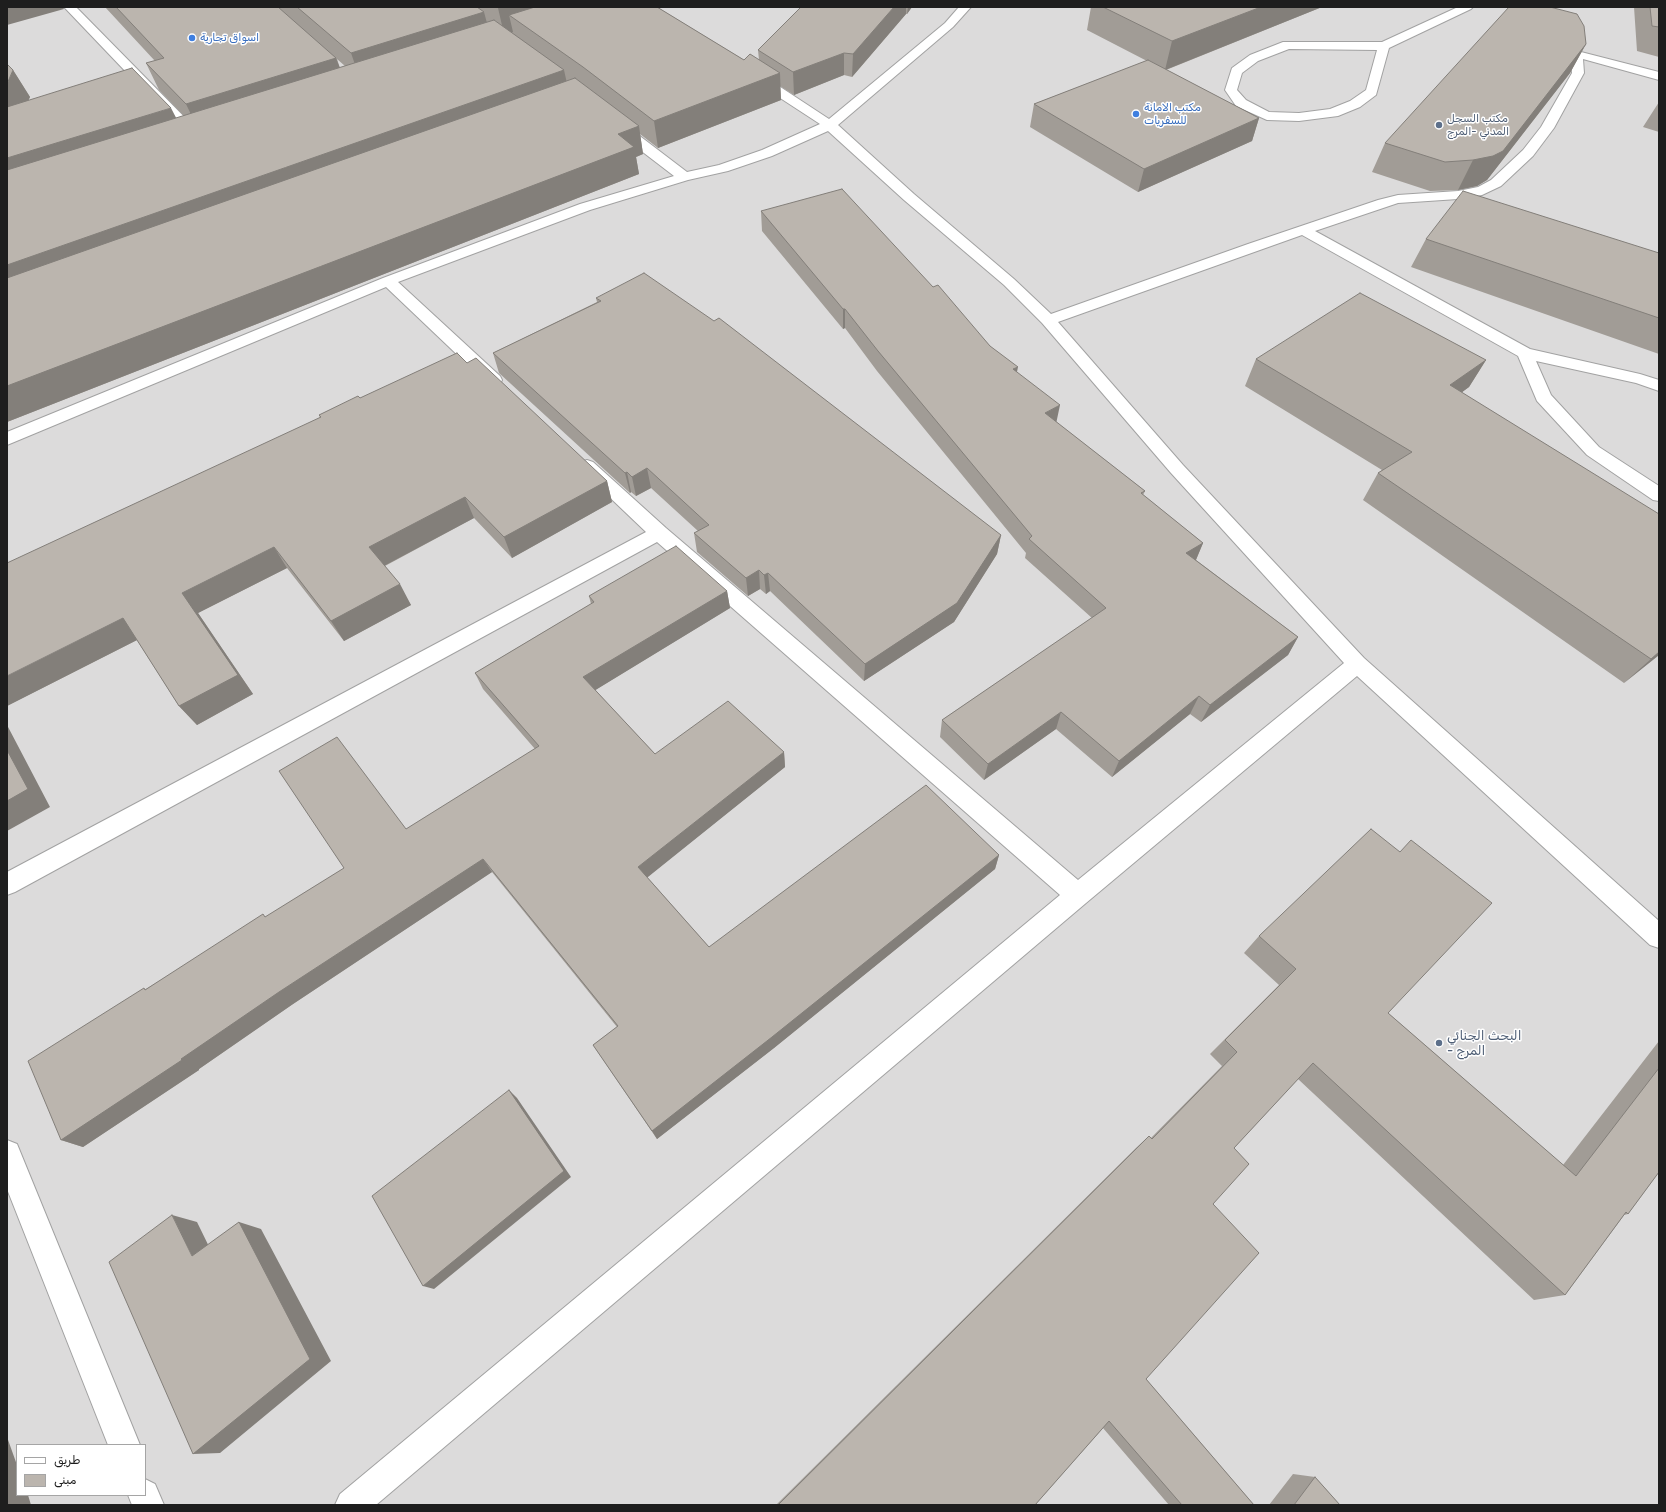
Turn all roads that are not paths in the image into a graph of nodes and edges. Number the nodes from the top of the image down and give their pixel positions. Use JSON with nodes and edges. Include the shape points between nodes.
{"nodes":[{"id":1,"x":70,"y":7,"type":"edge"},
{"id":2,"x":964,"y":7,"type":"edge"},
{"id":3,"x":1467,"y":7,"type":"edge"},
{"id":4,"x":1544,"y":7,"type":"edge"},
{"id":5,"x":1384,"y":46,"type":"junction"},
{"id":6,"x":1576,"y":54,"type":"junction"},
{"id":7,"x":746,"y":70,"type":"edge"},
{"id":8,"x":1659,"y":76,"type":"edge"},
{"id":9,"x":612,"y":121,"type":"edge"},
{"id":10,"x":830,"y":125,"type":"junction"},
{"id":11,"x":211,"y":133,"type":"edge"},
{"id":12,"x":196,"y":137,"type":"junction"},
{"id":13,"x":181,"y":142,"type":"edge"},
{"id":14,"x":684,"y":177,"type":"junction"},
{"id":15,"x":1458,"y":195,"type":"junction"},
{"id":16,"x":1488,"y":205,"type":"edge"},
{"id":17,"x":1303,"y":230,"type":"junction"},
{"id":18,"x":388,"y":281,"type":"junction"},
{"id":19,"x":1048,"y":320,"type":"junction"},
{"id":20,"x":1525,"y":353,"type":"junction"},
{"id":21,"x":1659,"y":386,"type":"edge"},
{"id":22,"x":509,"y":394,"type":"edge"},
{"id":23,"x":7,"y":439,"type":"edge"},
{"id":24,"x":572,"y":452,"type":"edge"},
{"id":25,"x":1659,"y":495,"type":"edge"},
{"id":26,"x":658,"y":532,"type":"junction"},
{"id":27,"x":1357,"y":664,"type":"junction"},
{"id":28,"x":7,"y":884,"type":"edge"},
{"id":29,"x":1078,"y":895,"type":"junction"},
{"id":30,"x":1659,"y":937,"type":"edge"},
{"id":31,"x":7,"y":1154,"type":"edge"},
{"id":32,"x":124,"y":1444,"type":"edge"},
{"id":33,"x":351,"y":1505,"type":"edge"}],
"edges":[{"from":1,"to":12,"type":"street"},
{"from":2,"to":10,"type":"street","via":[[949,25]]},
{"from":3,"to":5,"type":"street"},
{"from":4,"to":6,"type":"street","via":[[1562,26]]},
{"from":5,"to":5,"type":"street","via":[[1372,92],[1355,104],[1333,113],[1299,117],[1267,116],[1242,103],[1231,90],[1236,71],[1254,58],[1287,45]]},
{"from":6,"to":8,"type":"street"},
{"from":6,"to":15,"type":"street","via":[[1578,73],[1547,128],[1528,153],[1496,183],[1482,191]]},
{"from":7,"to":10,"type":"street"},
{"from":9,"to":14,"type":"street"},
{"from":10,"to":14,"type":"street","via":[[767,153],[723,168]]},
{"from":10,"to":19,"type":"street","via":[[1009,282]]},
{"from":11,"to":12,"type":"street"},
{"from":12,"to":13,"type":"street"},
{"from":14,"to":18,"type":"street","via":[[585,207]]},
{"from":15,"to":16,"type":"street"},
{"from":15,"to":17,"type":"street","via":[[1390,201]]},
{"from":17,"to":19,"type":"street"},
{"from":17,"to":20,"type":"street"},
{"from":18,"to":22,"type":"street"},
{"from":18,"to":23,"type":"street"},
{"from":19,"to":27,"type":"street","via":[[1177,469]]},
{"from":20,"to":21,"type":"street","via":[[1640,379]]},
{"from":20,"to":25,"type":"street","via":[[1543,397],[1593,451]]},
{"from":24,"to":26,"type":"street"},
{"from":26,"to":28,"type":"street"},
{"from":26,"to":29,"type":"street"},
{"from":27,"to":29,"type":"street"},
{"from":27,"to":30,"type":"street"},
{"from":29,"to":33,"type":"street"},
{"from":31,"to":32,"type":"street"}]}
